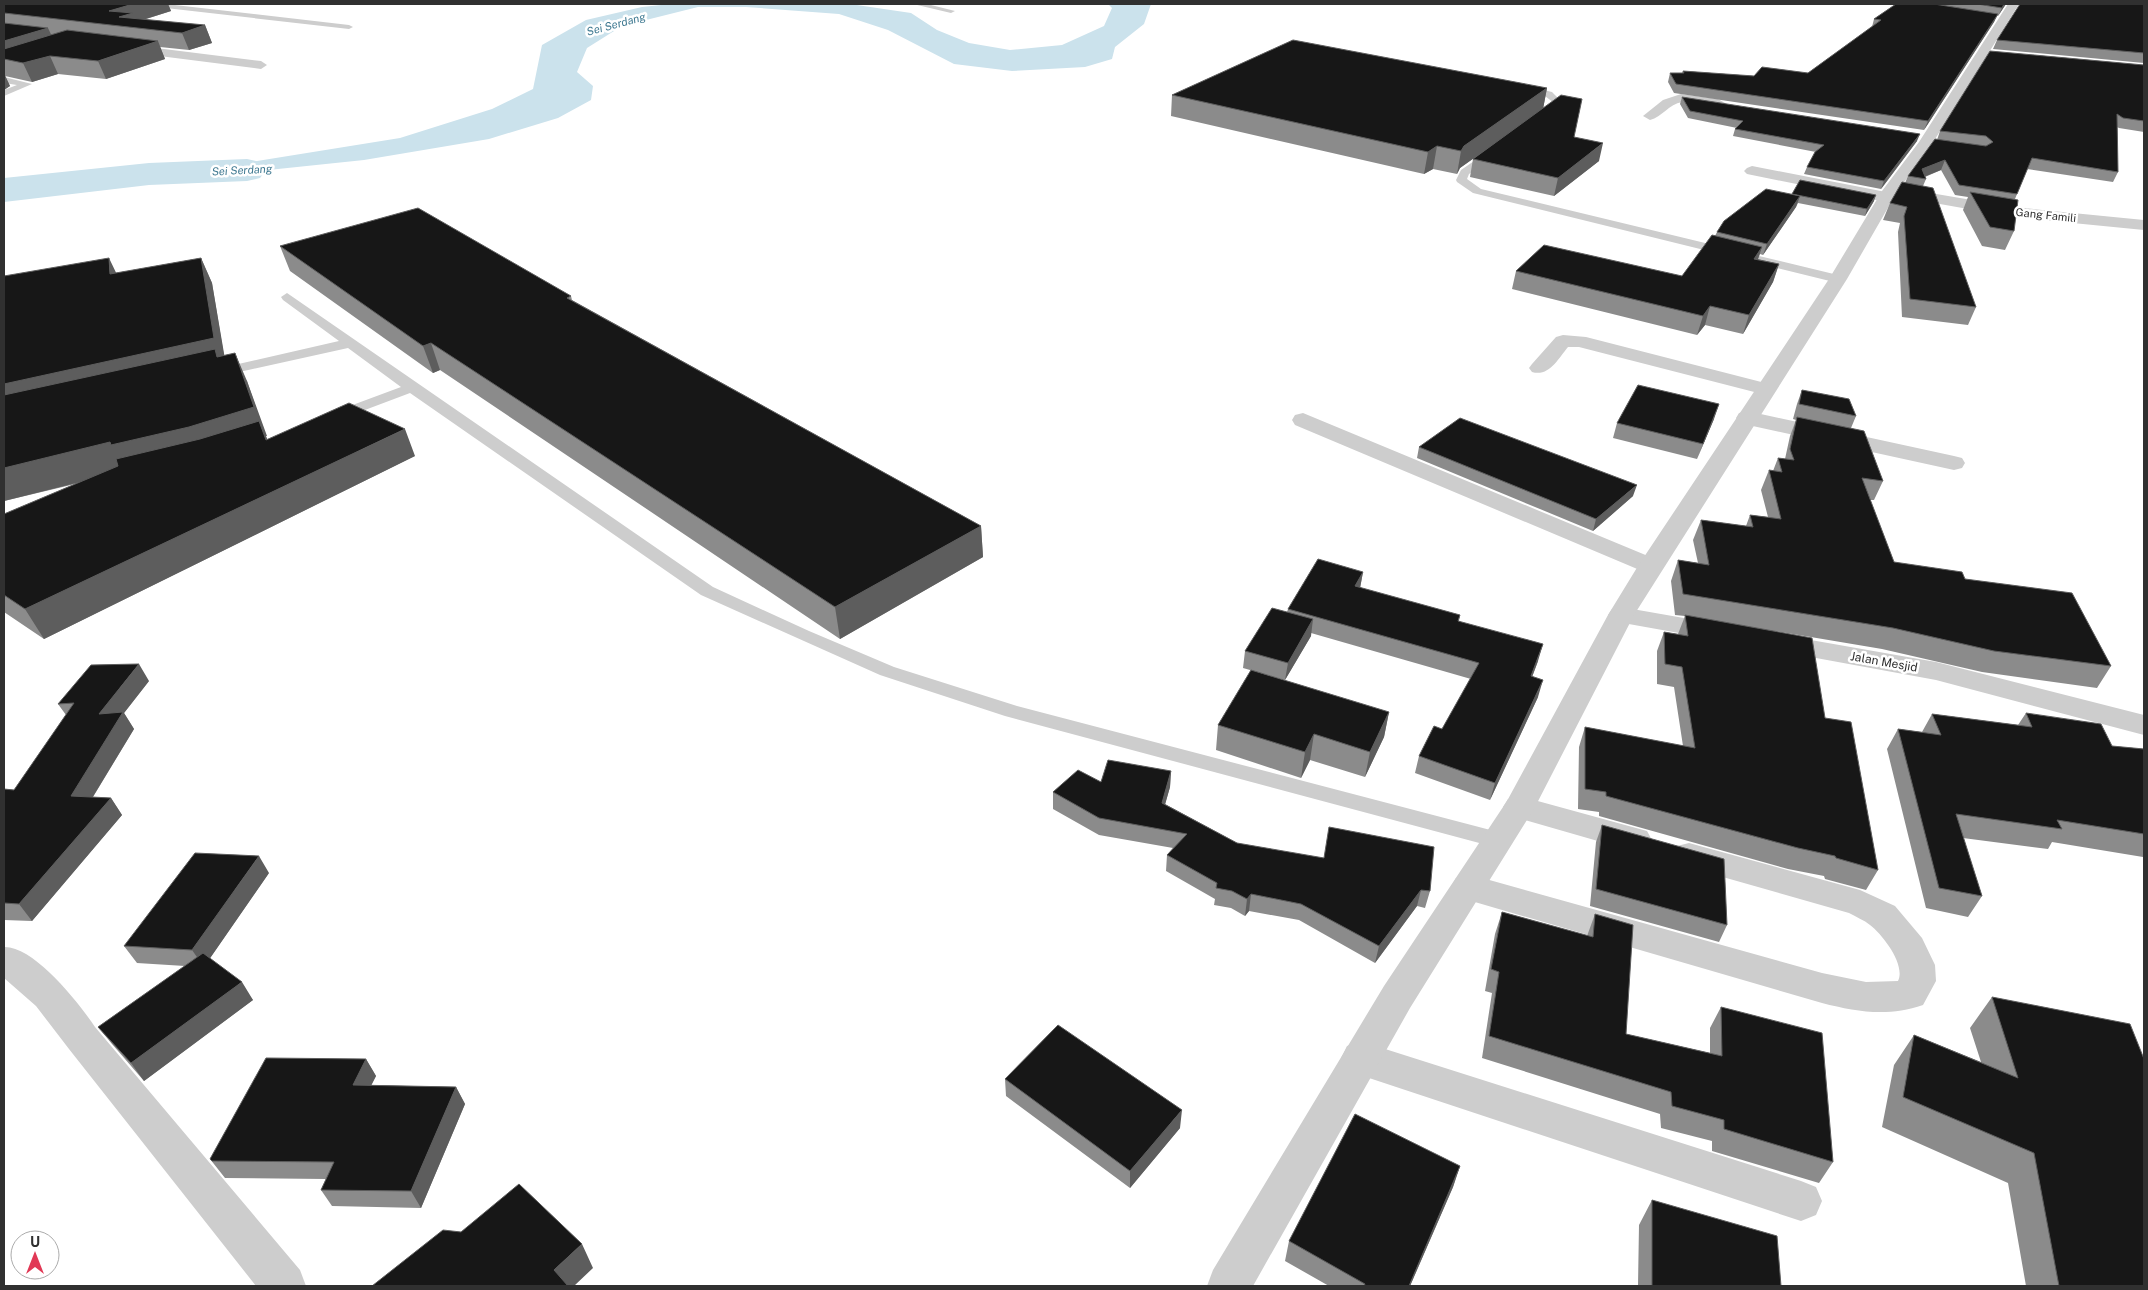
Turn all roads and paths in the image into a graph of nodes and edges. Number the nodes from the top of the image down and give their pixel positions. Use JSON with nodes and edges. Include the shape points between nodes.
{"nodes":[{"id":1,"x":148,"y":4,"type":"edge"},
{"id":2,"x":917,"y":4,"type":"edge"},
{"id":3,"x":951,"y":11,"type":"dead end"},
{"id":4,"x":2004,"y":13,"type":"edge"},
{"id":5,"x":349,"y":28,"type":"dead end"},
{"id":6,"x":112,"y":46,"type":"edge"},
{"id":7,"x":261,"y":65,"type":"dead end"},
{"id":8,"x":4,"y":80,"type":"edge"},
{"id":9,"x":1514,"y":86,"type":"edge"},
{"id":10,"x":4,"y":93,"type":"edge"},
{"id":11,"x":1728,"y":105,"type":"edge"},
{"id":12,"x":1650,"y":116,"type":"dead end"},
{"id":13,"x":1535,"y":121,"type":"edge"},
{"id":14,"x":1504,"y":144,"type":"edge"},
{"id":15,"x":1752,"y":171,"type":"dead end"},
{"id":16,"x":1888,"y":194,"type":"junction"},
{"id":17,"x":2144,"y":225,"type":"edge"},
{"id":18,"x":1838,"y":279,"type":"junction"},
{"id":19,"x":287,"y":297,"type":"dead end"},
{"id":20,"x":350,"y":343,"type":"junction"},
{"id":21,"x":1539,"y":368,"type":"dead end"},
{"id":22,"x":206,"y":376,"type":"edge"},
{"id":23,"x":412,"y":388,"type":"junction"},
{"id":24,"x":1766,"y":389,"type":"junction"},
{"id":25,"x":1748,"y":418,"type":"junction"},
{"id":26,"x":1303,"y":420,"type":"dead end"},
{"id":27,"x":318,"y":423,"type":"edge"},
{"id":28,"x":1954,"y":463,"type":"dead end"},
{"id":29,"x":1651,"y":566,"type":"junction"},
{"id":30,"x":1621,"y":615,"type":"junction"},
{"id":31,"x":2144,"y":725,"type":"edge"},
{"id":32,"x":1519,"y":807,"type":"junction"},
{"id":33,"x":1498,"y":840,"type":"junction"},
{"id":34,"x":1468,"y":887,"type":"junction"},
{"id":35,"x":5,"y":963,"type":"edge"},
{"id":36,"x":1360,"y":1058,"type":"junction"},
{"id":37,"x":1801,"y":1201,"type":"dead end"},
{"id":38,"x":284,"y":1286,"type":"edge"},
{"id":39,"x":1229,"y":1286,"type":"edge"}],
"edges":[{"from":1,"to":5,"type":"lane"},
{"from":2,"to":3,"type":"lane"},
{"from":4,"to":16,"type":"street","via":[[1988,54]]},
{"from":6,"to":7,"type":"street"},
{"from":8,"to":10,"type":"lane","via":[[28,84]]},
{"from":9,"to":13,"type":"lane","via":[[1543,92],[1557,100],[1559,104]]},
{"from":11,"to":12,"type":"street","via":[[1675,98]]},
{"from":14,"to":18,"type":"lane","via":[[1465,172],[1461,180],[1477,191]]},
{"from":15,"to":16,"type":"street","name":"Gang Famili"},
{"from":16,"to":17,"type":"street","name":"Gang Famili","via":[[2013,212]]},
{"from":16,"to":18,"type":"street"},
{"from":18,"to":24,"type":"street"},
{"from":19,"to":20,"type":"lane"},
{"from":20,"to":22,"type":"lane"},
{"from":20,"to":23,"type":"lane"},
{"from":21,"to":24,"type":"street","via":[[1563,341],[1579,341]]},
{"from":23,"to":27,"type":"lane"},
{"from":23,"to":33,"type":"lane","via":[[707,591],[887,671],[1012,711]]},
{"from":24,"to":25,"type":"street"},
{"from":25,"to":28,"type":"street"},
{"from":25,"to":29,"type":"street"},
{"from":26,"to":29,"type":"street"},
{"from":29,"to":30,"type":"street"},
{"from":30,"to":31,"type":"street","name":"Jalan Mesjid","via":[[1936,671]]},
{"from":30,"to":32,"type":"street"},
{"from":32,"to":33,"type":"street"},
{"from":32,"to":34,"type":"street","via":[[1860,903],[1883,916],[1910,948],[1917,965],[1918,981],[1910,994],[1892,999],[1860,996]]},
{"from":33,"to":34,"type":"street"},
{"from":34,"to":36,"type":"street"},
{"from":35,"to":38,"type":"street","via":[[41,985],[64,1010],[82,1038]]},
{"from":36,"to":37,"type":"street"},
{"from":36,"to":39,"type":"street"}]}
